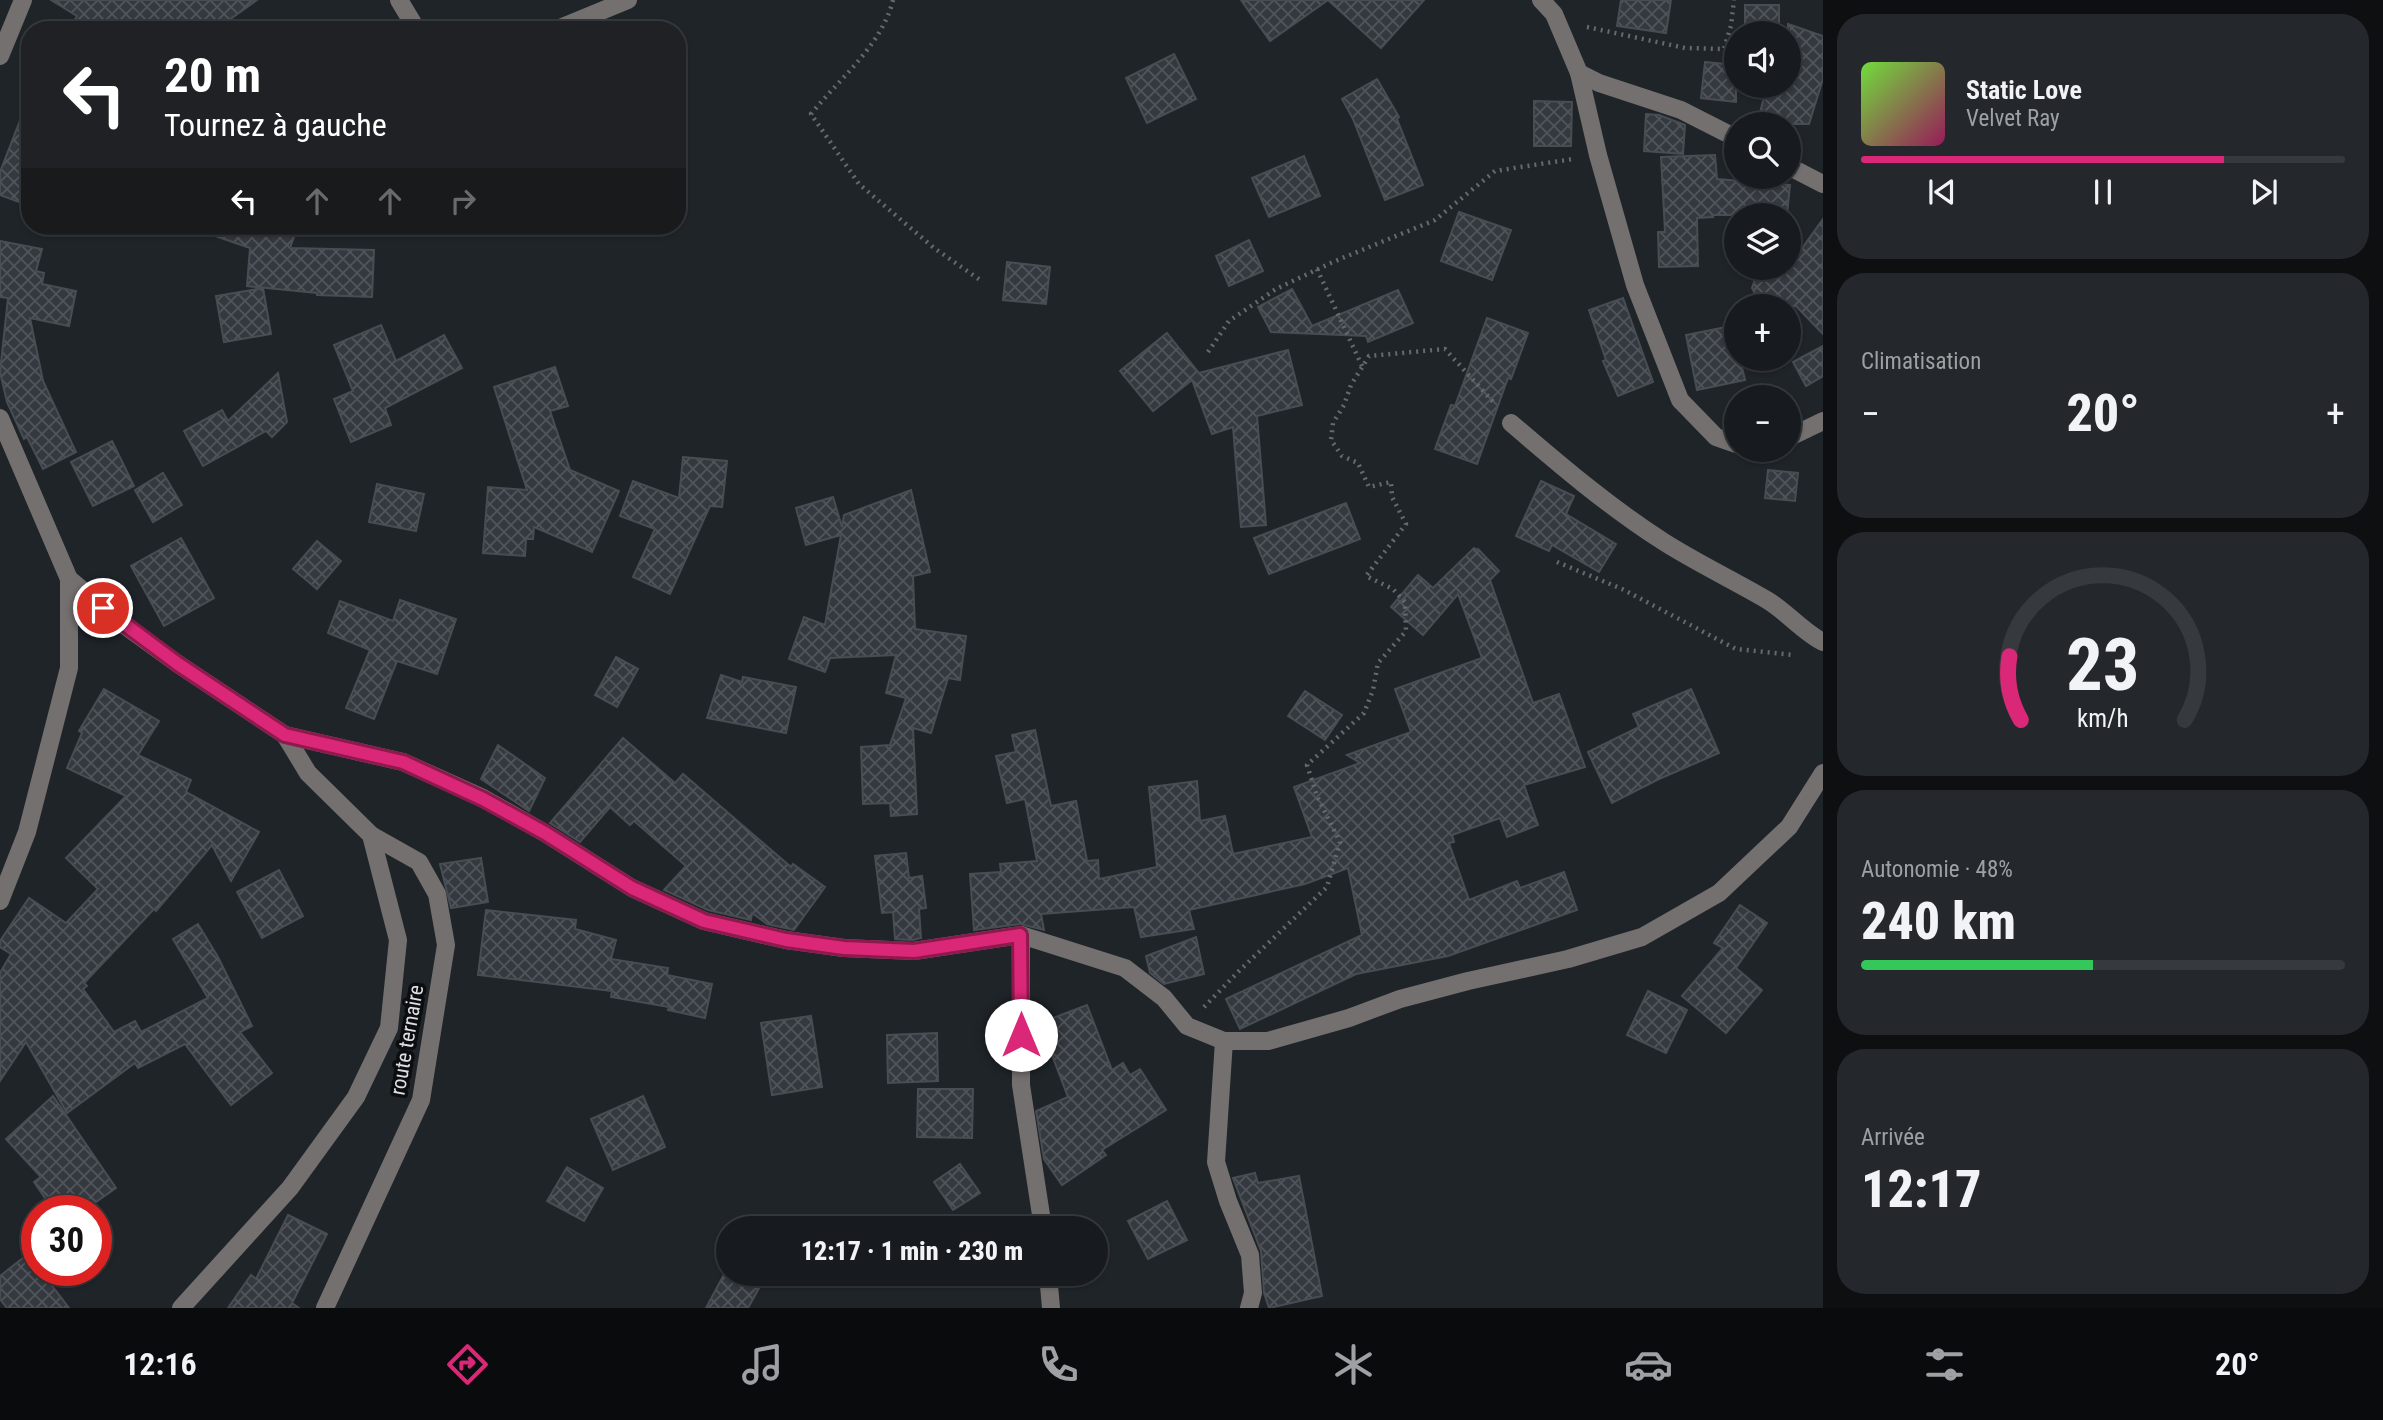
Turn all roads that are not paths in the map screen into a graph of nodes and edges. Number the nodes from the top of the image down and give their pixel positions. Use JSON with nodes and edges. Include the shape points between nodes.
{"nodes":[{"id":1,"x":23,"y":0,"type":"edge"},
{"id":2,"x":399,"y":0,"type":"edge"},
{"id":3,"x":628,"y":0,"type":"edge"},
{"id":4,"x":1541,"y":0,"type":"edge"},
{"id":5,"x":412,"y":21,"type":"edge"},
{"id":6,"x":577,"y":21,"type":"edge"},
{"id":7,"x":0,"y":56,"type":"edge"},
{"id":8,"x":1579,"y":74,"type":"junction"},
{"id":9,"x":1724,"y":132,"type":"edge"},
{"id":10,"x":1801,"y":173,"type":"edge"},
{"id":11,"x":1823,"y":184,"type":"edge"},
{"id":12,"x":0,"y":418,"type":"edge"},
{"id":13,"x":1823,"y":421,"type":"edge"},
{"id":14,"x":1511,"y":422,"type":"road end"},
{"id":15,"x":1801,"y":432,"type":"edge"},
{"id":16,"x":1724,"y":440,"type":"edge"},
{"id":17,"x":5,"y":444,"type":"edge"},
{"id":18,"x":69,"y":579,"type":"junction"},
{"id":19,"x":1823,"y":642,"type":"edge"},
{"id":20,"x":285,"y":735,"type":"junction"},
{"id":21,"x":1823,"y":773,"type":"edge"},
{"id":22,"x":371,"y":835,"type":"junction"},
{"id":23,"x":0,"y":901,"type":"edge"},
{"id":24,"x":1020,"y":935,"type":"junction"},
{"id":25,"x":1224,"y":1041,"type":"junction"},
{"id":26,"x":1041,"y":1216,"type":"edge"},
{"id":27,"x":1049,"y":1286,"type":"edge"},
{"id":28,"x":181,"y":1308,"type":"edge"},
{"id":29,"x":324,"y":1308,"type":"edge"},
{"id":30,"x":1051,"y":1308,"type":"edge"},
{"id":31,"x":1250,"y":1308,"type":"edge"}],
"edges":[{"from":1,"to":7,"type":"street"},
{"from":2,"to":5,"type":"street"},
{"from":3,"to":6,"type":"street"},
{"from":4,"to":8,"type":"street","via":[[1554,14]]},
{"from":8,"to":9,"type":"street","via":[[1681,110]]},
{"from":8,"to":16,"type":"street","via":[[1635,285],[1679,400]]},
{"from":10,"to":11,"type":"street"},
{"from":12,"to":17,"type":"street"},
{"from":13,"to":15,"type":"street"},
{"from":14,"to":19,"type":"street","via":[[1636,524],[1779,607]]},
{"from":17,"to":18,"type":"street"},
{"from":18,"to":20,"type":"street","via":[[178,664]]},
{"from":18,"to":23,"type":"street","via":[[69,668],[27,832]]},
{"from":20,"to":22,"type":"street","name":"route ternaire","via":[[308,773]]},
{"from":20,"to":24,"type":"street","via":[[403,762],[483,799],[632,888],[704,921],[844,948],[914,951]]},
{"from":21,"to":25,"type":"street","via":[[1789,827],[1719,893],[1642,937],[1400,999],[1268,1041]]},
{"from":22,"to":28,"type":"street","via":[[398,940],[389,1028],[356,1097],[290,1188]]},
{"from":22,"to":29,"type":"street","name":"route ternaire","via":[[419,862],[437,894],[446,945],[421,1100]]},
{"from":24,"to":25,"type":"street","via":[[1125,968],[1164,998],[1187,1026]]},
{"from":24,"to":26,"type":"street","via":[[1021,1085]]},
{"from":25,"to":31,"type":"street","via":[[1216,1162],[1250,1255]]},
{"from":27,"to":30,"type":"street"}]}
